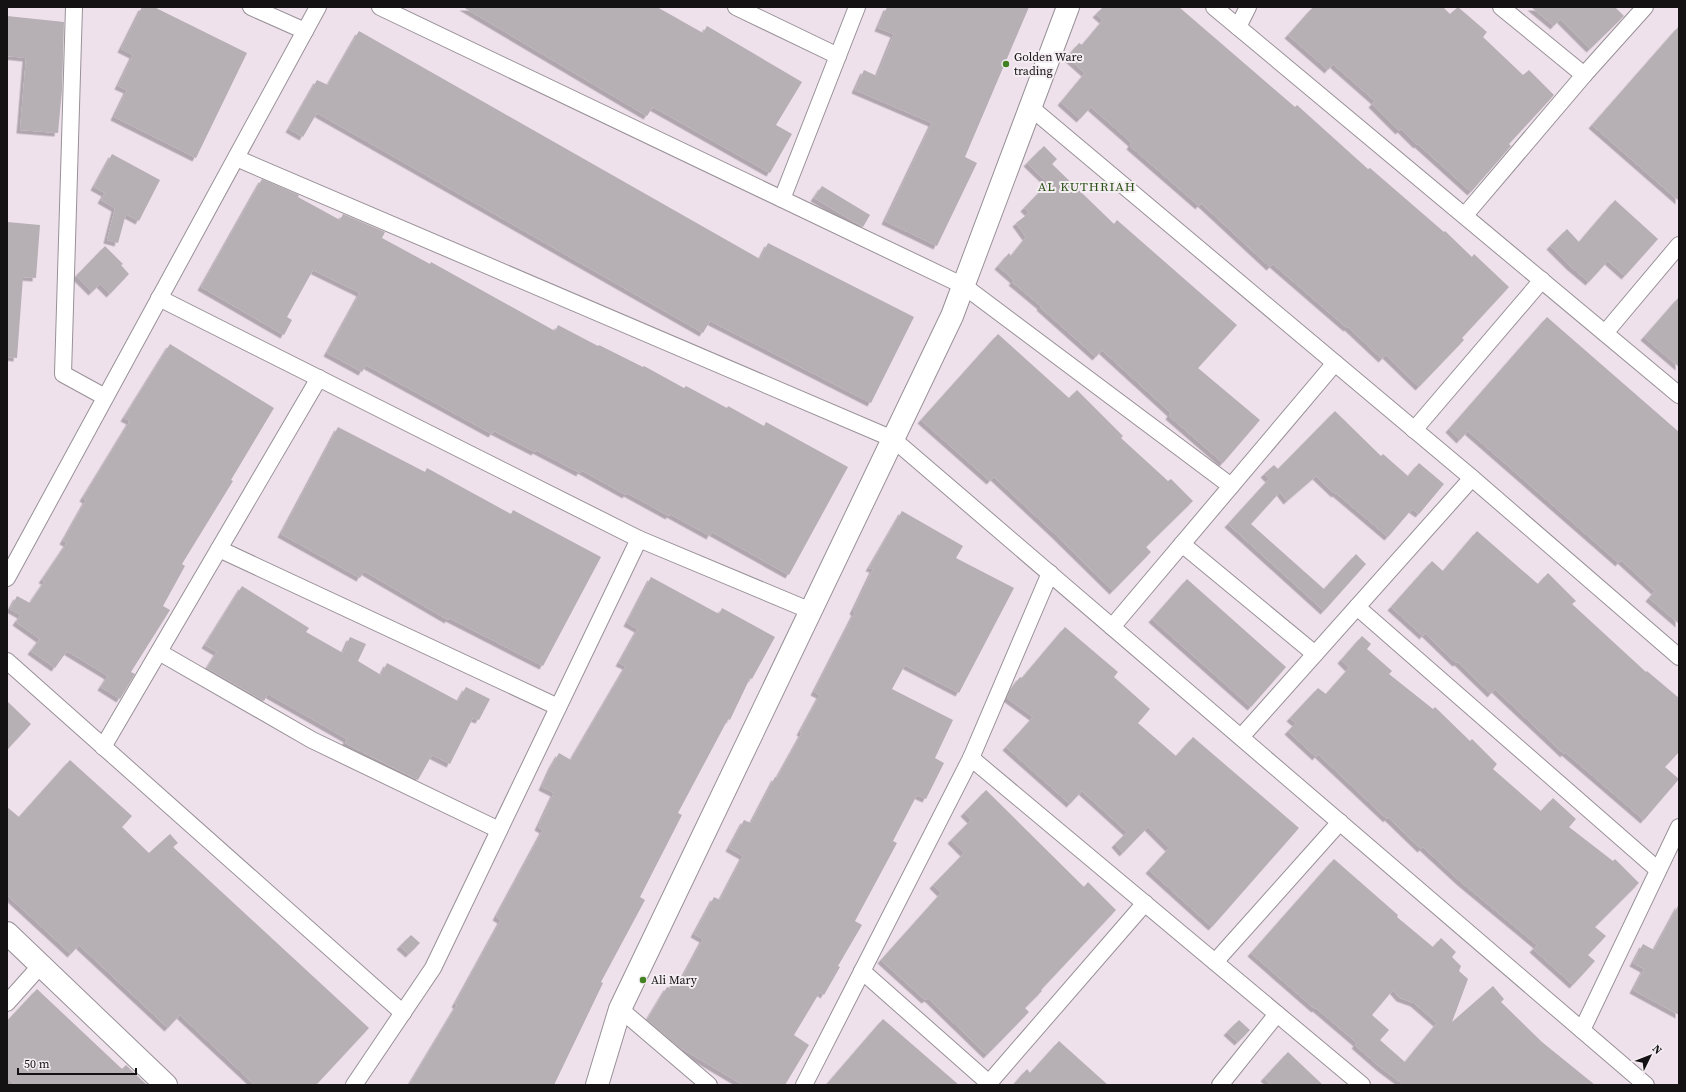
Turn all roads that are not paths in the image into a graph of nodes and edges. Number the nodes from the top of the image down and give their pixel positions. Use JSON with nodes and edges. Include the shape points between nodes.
{"nodes":[{"id":1,"x":74,"y":7,"type":"edge"},
{"id":2,"x":251,"y":7,"type":"edge"},
{"id":3,"x":318,"y":7,"type":"edge"},
{"id":4,"x":380,"y":7,"type":"edge"},
{"id":5,"x":736,"y":7,"type":"edge"},
{"id":6,"x":857,"y":7,"type":"edge"},
{"id":7,"x":1068,"y":7,"type":"edge"},
{"id":8,"x":1214,"y":7,"type":"edge"},
{"id":9,"x":1248,"y":7,"type":"edge"},
{"id":10,"x":1501,"y":7,"type":"edge"},
{"id":11,"x":1645,"y":7,"type":"edge"},
{"id":12,"x":1238,"y":27,"type":"junction"},
{"id":13,"x":306,"y":31,"type":"junction"},
{"id":14,"x":838,"y":56,"type":"junction"},
{"id":15,"x":1584,"y":75,"type":"junction"},
{"id":16,"x":1030,"y":107,"type":"junction"},
{"id":17,"x":236,"y":158,"type":"junction"},
{"id":18,"x":782,"y":199,"type":"junction"},
{"id":19,"x":1464,"y":215,"type":"junction"},
{"id":20,"x":1679,"y":245,"type":"edge"},
{"id":21,"x":1542,"y":280,"type":"junction"},
{"id":22,"x":964,"y":286,"type":"junction"},
{"id":23,"x":159,"y":298,"type":"junction"},
{"id":24,"x":1605,"y":334,"type":"junction"},
{"id":25,"x":1335,"y":363,"type":"junction"},
{"id":26,"x":319,"y":378,"type":"junction"},
{"id":27,"x":1679,"y":395,"type":"edge"},
{"id":28,"x":105,"y":397,"type":"junction"},
{"id":29,"x":1414,"y":430,"type":"junction"},
{"id":30,"x":893,"y":439,"type":"junction"},
{"id":31,"x":1472,"y":478,"type":"junction"},
{"id":32,"x":1231,"y":486,"type":"junction"},
{"id":33,"x":639,"y":539,"type":"junction"},
{"id":34,"x":1182,"y":544,"type":"junction"},
{"id":35,"x":219,"y":549,"type":"junction"},
{"id":36,"x":1050,"y":573,"type":"junction"},
{"id":37,"x":7,"y":578,"type":"edge"},
{"id":38,"x":1357,"y":607,"type":"junction"},
{"id":39,"x":811,"y":611,"type":"junction"},
{"id":40,"x":1112,"y":627,"type":"junction"},
{"id":41,"x":159,"y":652,"type":"junction"},
{"id":42,"x":1314,"y":654,"type":"junction"},
{"id":43,"x":1679,"y":657,"type":"edge"},
{"id":44,"x":7,"y":661,"type":"edge"},
{"id":45,"x":558,"y":707,"type":"junction"},
{"id":46,"x":1241,"y":737,"type":"junction"},
{"id":47,"x":103,"y":746,"type":"junction"},
{"id":48,"x":971,"y":758,"type":"junction"},
{"id":49,"x":1340,"y":822,"type":"junction"},
{"id":50,"x":1679,"y":827,"type":"edge"},
{"id":51,"x":499,"y":830,"type":"junction"},
{"id":52,"x":1658,"y":870,"type":"junction"},
{"id":53,"x":1145,"y":903,"type":"junction"},
{"id":54,"x":7,"y":933,"type":"edge"},
{"id":55,"x":1215,"y":962,"type":"junction"},
{"id":56,"x":41,"y":965,"type":"junction"},
{"id":57,"x":862,"y":971,"type":"junction"},
{"id":58,"x":7,"y":1003,"type":"edge"},
{"id":59,"x":620,"y":1009,"type":"junction"},
{"id":60,"x":403,"y":1013,"type":"junction"},
{"id":61,"x":1277,"y":1014,"type":"junction"},
{"id":62,"x":1582,"y":1030,"type":"junction"},
{"id":63,"x":990,"y":1084,"type":"edge"},
{"id":64,"x":166,"y":1085,"type":"edge"},
{"id":65,"x":354,"y":1085,"type":"edge"},
{"id":66,"x":597,"y":1085,"type":"edge"},
{"id":67,"x":709,"y":1085,"type":"edge"},
{"id":68,"x":804,"y":1085,"type":"edge"},
{"id":69,"x":1220,"y":1085,"type":"edge"},
{"id":70,"x":1362,"y":1085,"type":"edge"},
{"id":71,"x":1646,"y":1085,"type":"edge"}],
"edges":[{"from":1,"to":28,"type":"street","via":[[63,374]]},
{"from":2,"to":13,"type":"street"},
{"from":3,"to":13,"type":"street"},
{"from":4,"to":18,"type":"street"},
{"from":5,"to":14,"type":"street"},
{"from":6,"to":14,"type":"street"},
{"from":7,"to":16,"type":"street"},
{"from":8,"to":12,"type":"street"},
{"from":9,"to":12,"type":"street"},
{"from":10,"to":15,"type":"street"},
{"from":11,"to":15,"type":"street"},
{"from":12,"to":19,"type":"street"},
{"from":13,"to":17,"type":"street"},
{"from":14,"to":18,"type":"street"},
{"from":15,"to":19,"type":"street"},
{"from":16,"to":22,"type":"street"},
{"from":16,"to":25,"type":"street"},
{"from":17,"to":23,"type":"street"},
{"from":17,"to":30,"type":"street"},
{"from":18,"to":22,"type":"street"},
{"from":19,"to":21,"type":"street"},
{"from":20,"to":24,"type":"street"},
{"from":21,"to":24,"type":"street"},
{"from":21,"to":29,"type":"street"},
{"from":22,"to":30,"type":"street"},
{"from":22,"to":32,"type":"street"},
{"from":23,"to":26,"type":"street"},
{"from":23,"to":28,"type":"street"},
{"from":24,"to":27,"type":"street"},
{"from":25,"to":29,"type":"street"},
{"from":25,"to":32,"type":"street"},
{"from":26,"to":33,"type":"street"},
{"from":26,"to":35,"type":"street"},
{"from":28,"to":37,"type":"street"},
{"from":29,"to":31,"type":"street"},
{"from":30,"to":36,"type":"street"},
{"from":30,"to":39,"type":"street"},
{"from":31,"to":38,"type":"street"},
{"from":31,"to":43,"type":"street"},
{"from":32,"to":34,"type":"street"},
{"from":33,"to":39,"type":"street"},
{"from":33,"to":45,"type":"street"},
{"from":34,"to":40,"type":"street"},
{"from":34,"to":42,"type":"street"},
{"from":35,"to":41,"type":"street"},
{"from":35,"to":45,"type":"street"},
{"from":36,"to":40,"type":"street"},
{"from":36,"to":48,"type":"street"},
{"from":38,"to":42,"type":"street"},
{"from":38,"to":52,"type":"street"},
{"from":39,"to":59,"type":"street"},
{"from":40,"to":46,"type":"street"},
{"from":41,"to":47,"type":"street"},
{"from":41,"to":51,"type":"street","via":[[312,740]]},
{"from":42,"to":46,"type":"street"},
{"from":44,"to":47,"type":"street"},
{"from":45,"to":51,"type":"street"},
{"from":46,"to":49,"type":"street"},
{"from":47,"to":60,"type":"street"},
{"from":48,"to":53,"type":"street"},
{"from":48,"to":57,"type":"street"},
{"from":49,"to":55,"type":"street"},
{"from":49,"to":62,"type":"street"},
{"from":50,"to":52,"type":"street"},
{"from":51,"to":60,"type":"street","via":[[433,968]]},
{"from":52,"to":62,"type":"street"},
{"from":53,"to":55,"type":"street"},
{"from":53,"to":63,"type":"street"},
{"from":54,"to":56,"type":"street"},
{"from":55,"to":61,"type":"street"},
{"from":56,"to":58,"type":"street"},
{"from":56,"to":64,"type":"street"},
{"from":57,"to":63,"type":"street"},
{"from":57,"to":68,"type":"street"},
{"from":59,"to":66,"type":"street"},
{"from":59,"to":67,"type":"street"},
{"from":60,"to":65,"type":"street"},
{"from":61,"to":69,"type":"street"},
{"from":61,"to":70,"type":"street"},
{"from":62,"to":71,"type":"street"}]}
